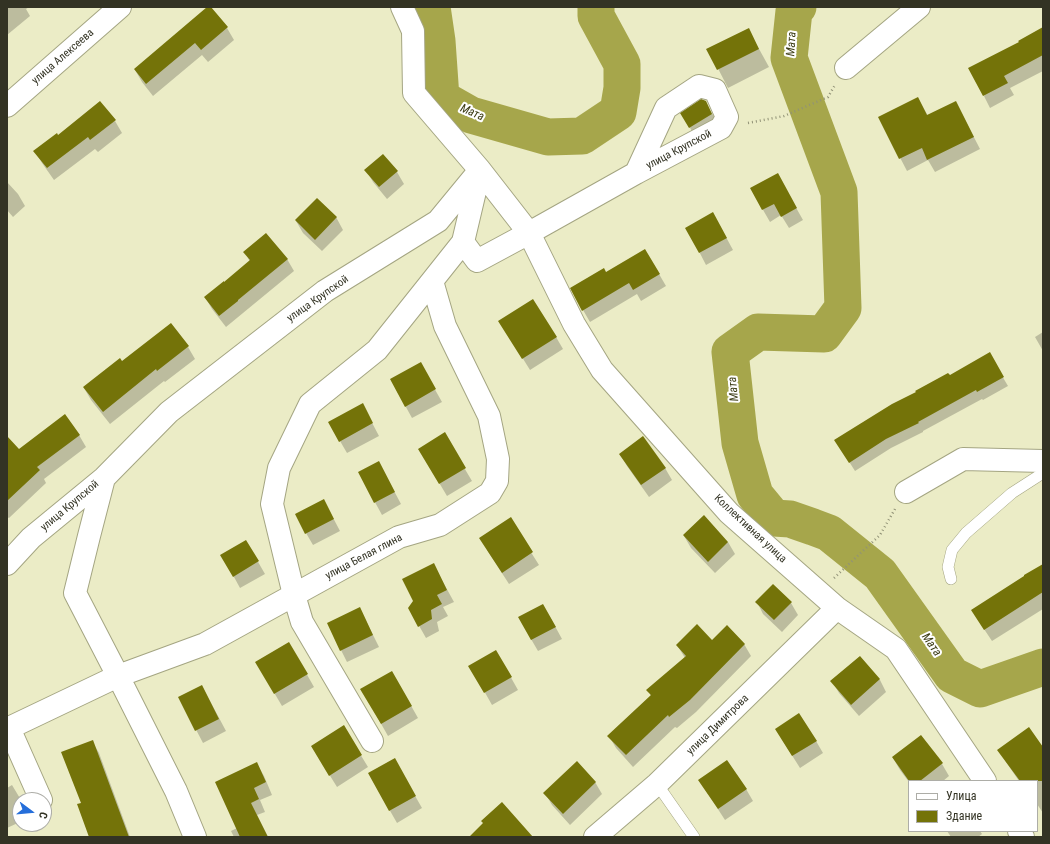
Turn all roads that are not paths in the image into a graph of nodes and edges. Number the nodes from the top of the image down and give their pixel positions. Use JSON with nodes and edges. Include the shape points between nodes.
{"nodes":[{"id":1,"x":120,"y":7,"type":"edge"},
{"id":2,"x":402,"y":7,"type":"edge"},
{"id":3,"x":919,"y":7,"type":"edge"},
{"id":4,"x":846,"y":68,"type":"dead end"},
{"id":5,"x":7,"y":106,"type":"edge"},
{"id":6,"x":480,"y":170,"type":"junction"},
{"id":7,"x":636,"y":173,"type":"junction"},
{"id":8,"x":529,"y":233,"type":"junction"},
{"id":9,"x":463,"y":242,"type":"junction"},
{"id":10,"x":432,"y":281,"type":"junction"},
{"id":11,"x":1043,"y":461,"type":"edge"},
{"id":12,"x":1043,"y":474,"type":"edge"},
{"id":13,"x":104,"y":478,"type":"junction"},
{"id":14,"x":906,"y":492,"type":"road end"},
{"id":15,"x":7,"y":564,"type":"edge"},
{"id":16,"x":951,"y":579,"type":"dead end"},
{"id":17,"x":294,"y":595,"type":"junction"},
{"id":18,"x":837,"y":608,"type":"junction"},
{"id":19,"x":118,"y":676,"type":"junction"},
{"id":20,"x":8,"y":728,"type":"edge"},
{"id":21,"x":372,"y":742,"type":"dead end"},
{"id":22,"x":985,"y":780,"type":"edge"},
{"id":23,"x":657,"y":784,"type":"junction"},
{"id":24,"x":37,"y":792,"type":"edge"},
{"id":25,"x":195,"y":837,"type":"edge"},
{"id":26,"x":595,"y":837,"type":"edge"},
{"id":27,"x":694,"y":837,"type":"edge"}],
"edges":[{"from":1,"to":5,"type":"street","name":"улица Алексеева"},
{"from":2,"to":6,"type":"street","via":[[413,31],[414,93]]},
{"from":3,"to":4,"type":"street"},
{"from":6,"to":8,"type":"street"},
{"from":6,"to":9,"type":"street"},
{"from":6,"to":13,"type":"street","name":"улица Крупской","via":[[438,221],[325,291],[169,412]]},
{"from":7,"to":7,"type":"street","name":"улица Крупской","via":[[666,108],[699,86],[715,90],[728,117],[721,128]]},
{"from":7,"to":8,"type":"street","name":"улица Крупской"},
{"from":8,"to":9,"type":"street","name":"улица Крупской","via":[[477,261]]},
{"from":8,"to":18,"type":"street","name":"Коллективная улица","via":[[574,324],[602,370],[729,512]]},
{"from":9,"to":10,"type":"street"},
{"from":10,"to":17,"type":"street","via":[[377,350],[310,404],[279,468],[272,504]]},
{"from":10,"to":17,"type":"street","name":"улица Белая глина","via":[[445,326],[489,416],[498,459],[497,481],[490,493],[440,525],[399,536]]},
{"from":11,"to":14,"type":"street","via":[[963,459]]},
{"from":12,"to":16,"type":"lane","via":[[1012,494],[966,533],[952,550],[948,567]]},
{"from":13,"to":15,"type":"street","name":"улица Крупской","via":[[31,538]]},
{"from":13,"to":19,"type":"street","via":[[75,593]]},
{"from":17,"to":19,"type":"street","name":"улица Белая глина","via":[[205,644]]},
{"from":17,"to":21,"type":"street","via":[[302,622]]},
{"from":18,"to":22,"type":"street","name":"Коллективная улица","via":[[896,649]]},
{"from":18,"to":23,"type":"street","name":"улица Димитрова"},
{"from":19,"to":20,"type":"street","name":"улица Белая глина"},
{"from":19,"to":25,"type":"street","via":[[176,790]]},
{"from":20,"to":24,"type":"street"},
{"from":23,"to":26,"type":"street","name":"улица Димитрова"},
{"from":23,"to":27,"type":"lane"}]}
